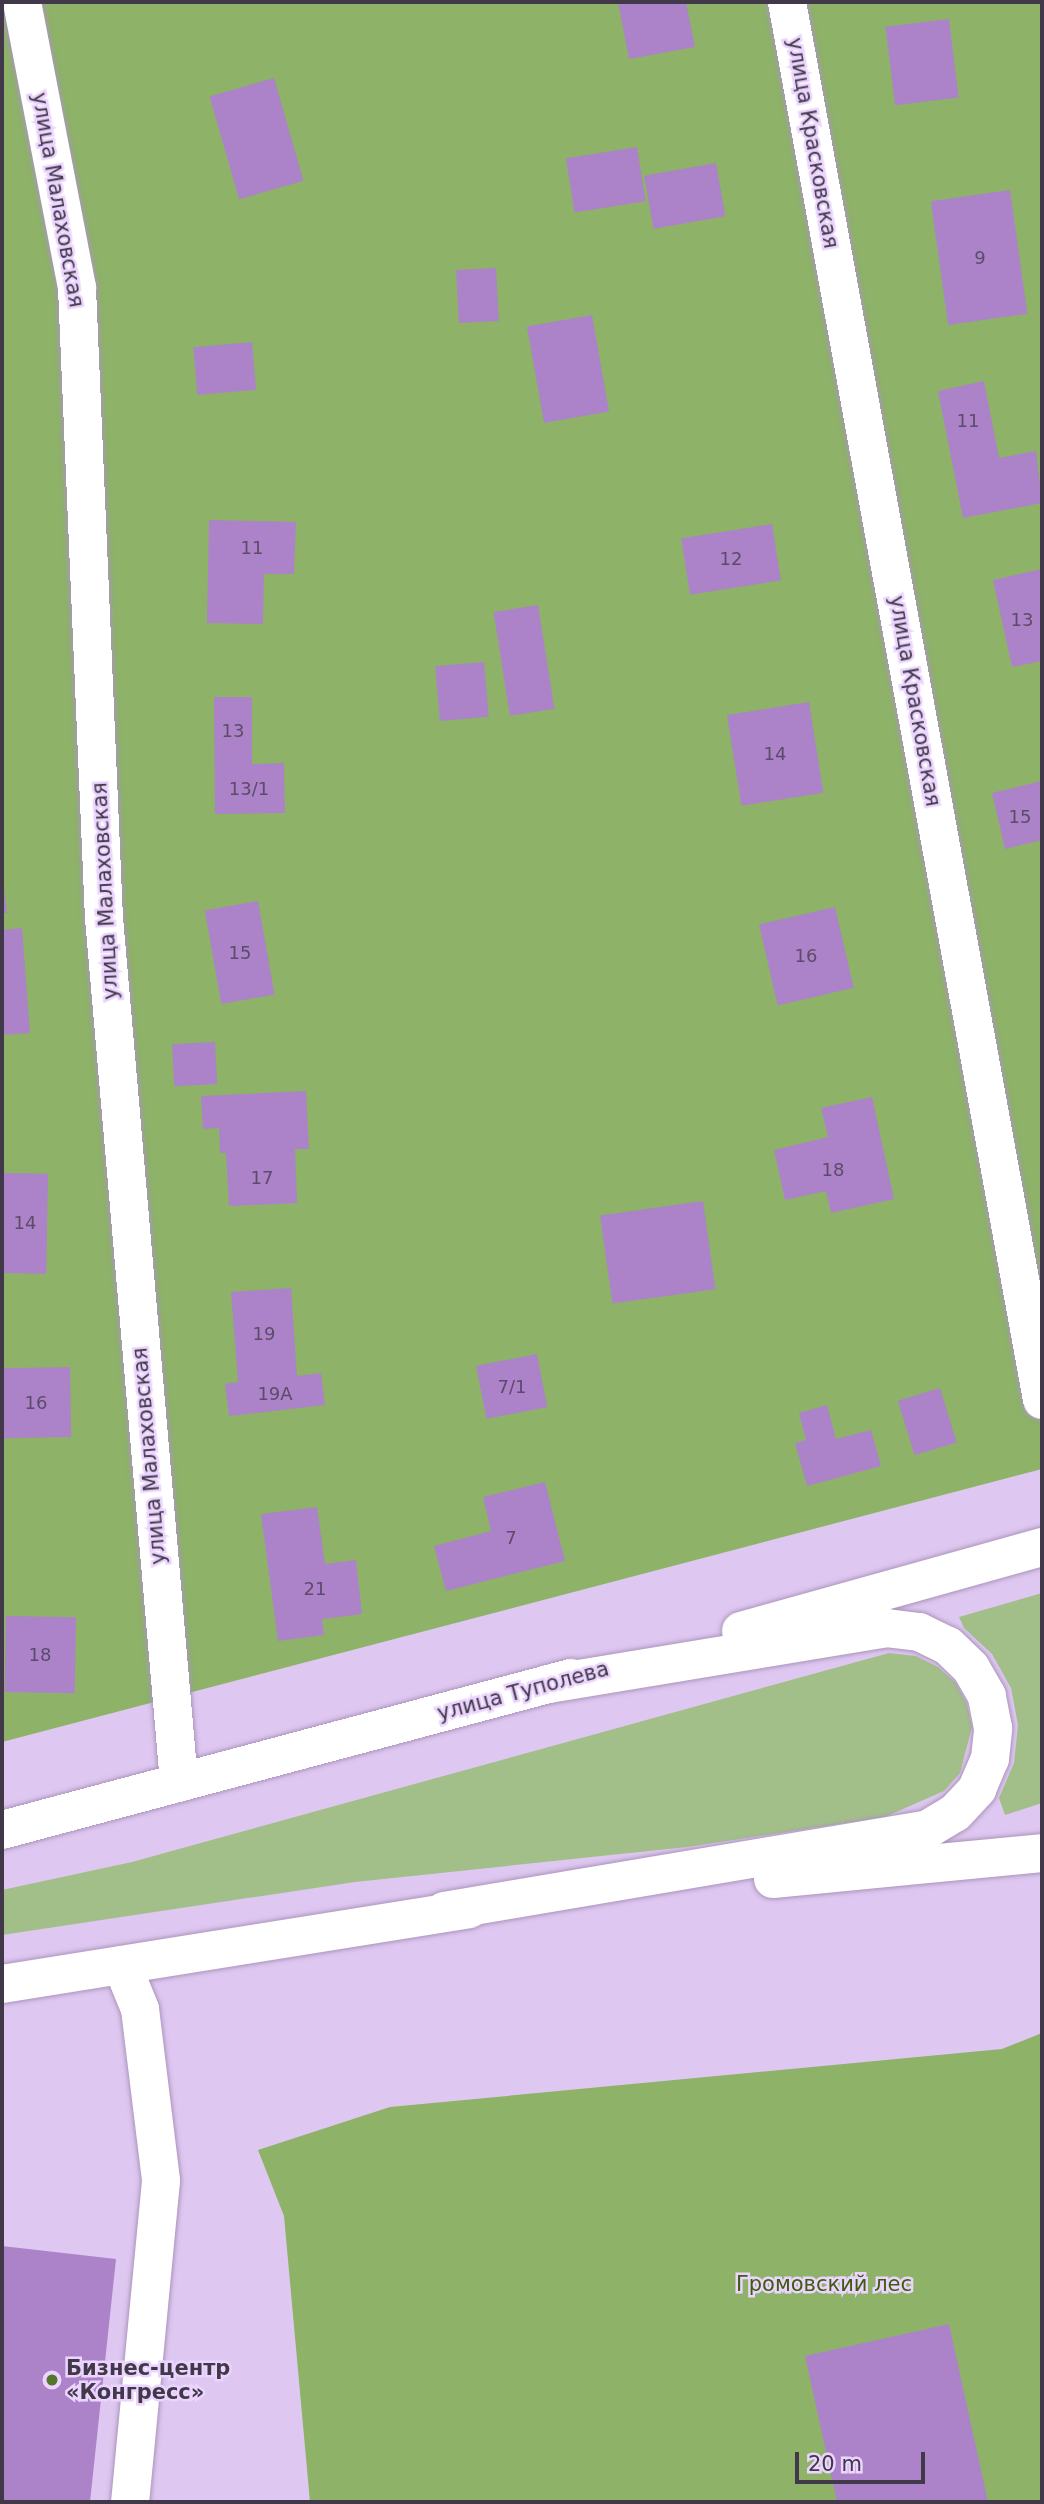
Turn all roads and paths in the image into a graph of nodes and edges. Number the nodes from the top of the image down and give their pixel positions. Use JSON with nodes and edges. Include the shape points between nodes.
{"nodes":[{"id":1,"x":22,"y":2,"type":"edge"},
{"id":2,"x":788,"y":2,"type":"edge"},
{"id":3,"x":1042,"y":1401,"type":"edge"},
{"id":4,"x":1042,"y":1547,"type":"edge"},
{"id":5,"x":548,"y":1685,"type":"junction"},
{"id":6,"x":179,"y":1783,"type":"junction"},
{"id":7,"x":2,"y":1830,"type":"edge"},
{"id":8,"x":1042,"y":1853,"type":"edge"},
{"id":9,"x":444,"y":1911,"type":"junction"},
{"id":10,"x":122,"y":1965,"type":"junction"},
{"id":11,"x":2,"y":1984,"type":"edge"},
{"id":12,"x":130,"y":2502,"type":"edge"}],
"edges":[{"from":1,"to":6,"type":"main road","name":"улица Малаховская","via":[[77,288],[104,918]]},
{"from":2,"to":3,"type":"main road","name":"улица Красковская"},
{"from":4,"to":5,"type":"main road","name":"улица Туполева"},
{"from":5,"to":6,"type":"main road","name":"улица Туполева"},
{"from":5,"to":9,"type":"main road","via":[[887,1628],[919,1632],[948,1646],[971,1668],[987,1696],[993,1728],[990,1759],[977,1789],[955,1813],[928,1829]]},
{"from":6,"to":7,"type":"main road","name":"улица Туполева"},
{"from":8,"to":9,"type":"main road"},
{"from":9,"to":10,"type":"main road"},
{"from":10,"to":11,"type":"main road"},
{"from":10,"to":12,"type":"main road","via":[[140,2009],[161,2181]]}]}
